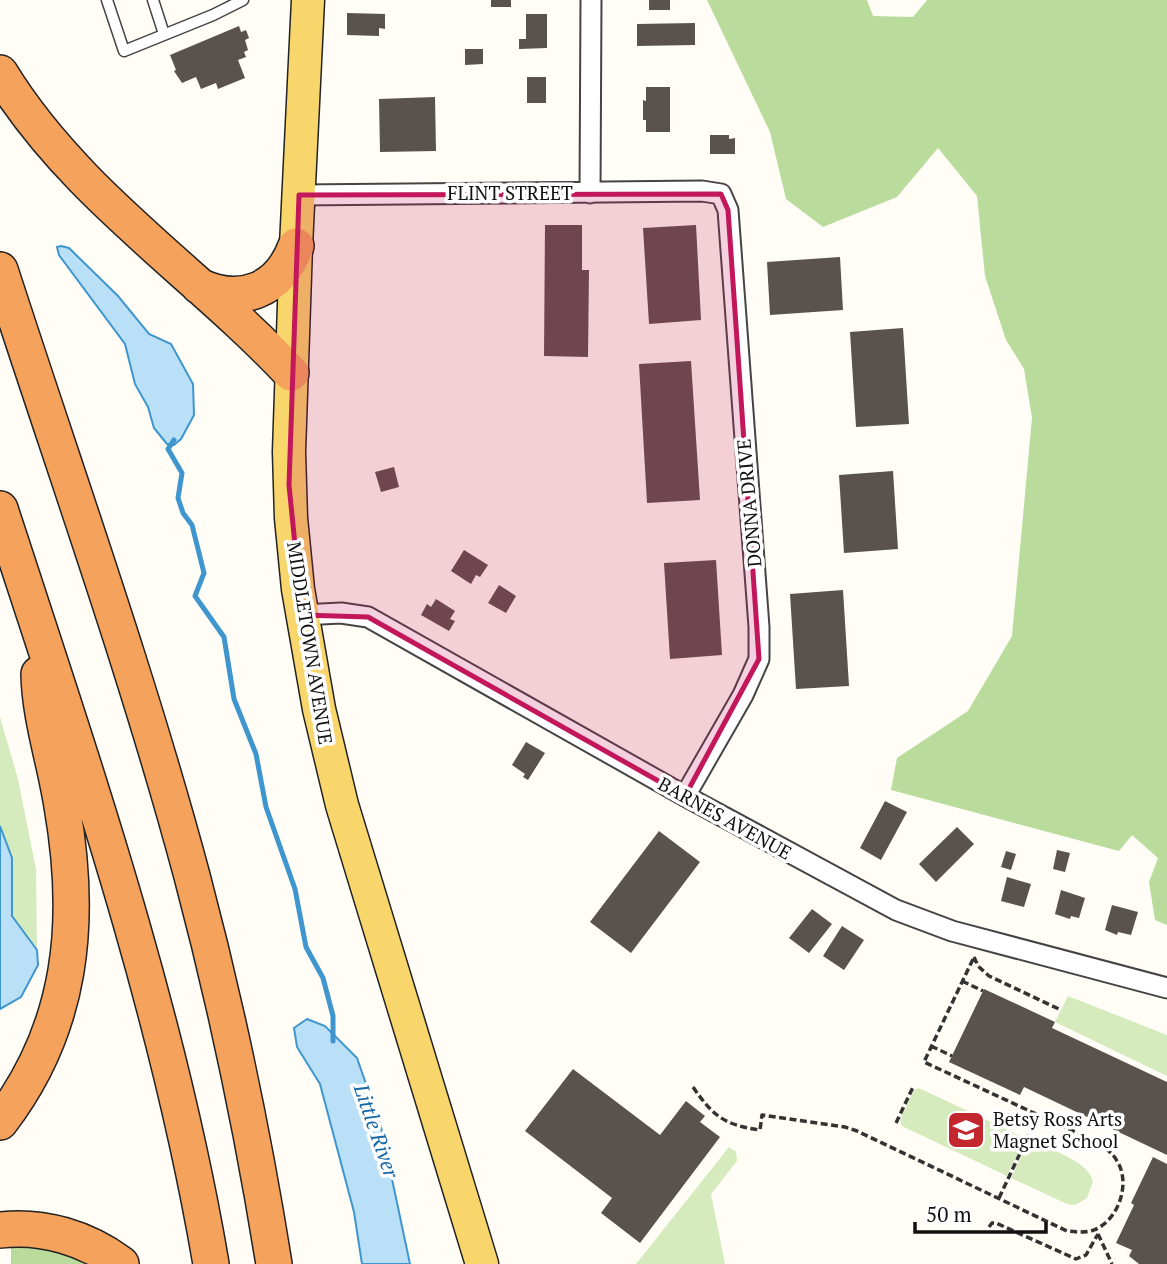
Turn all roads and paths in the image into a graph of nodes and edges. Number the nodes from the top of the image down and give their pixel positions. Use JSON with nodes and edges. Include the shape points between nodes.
{"nodes":[{"id":1,"x":107,"y":0,"type":"edge"},
{"id":2,"x":153,"y":0,"type":"edge"},
{"id":3,"x":243,"y":0,"type":"edge"},
{"id":4,"x":308,"y":0,"type":"edge"},
{"id":5,"x":591,"y":0,"type":"edge"},
{"id":6,"x":164,"y":34,"type":"junction"},
{"id":7,"x":0,"y":73,"type":"edge"},
{"id":8,"x":590,"y":193,"type":"junction"},
{"id":9,"x":721,"y":194,"type":"joint"},
{"id":10,"x":299,"y":195,"type":"junction"},
{"id":11,"x":296,"y":246,"type":"junction"},
{"id":12,"x":0,"y":270,"type":"edge"},
{"id":13,"x":199,"y":286,"type":"junction"},
{"id":14,"x":291,"y":373,"type":"junction"},
{"id":15,"x":0,"y":509,"type":"edge"},
{"id":16,"x":302,"y":615,"type":"junction"},
{"id":17,"x":41,"y":636,"type":"junction"},
{"id":18,"x":685,"y":796,"type":"junction"},
{"id":19,"x":962,"y":981,"type":"junction"},
{"id":20,"x":1167,"y":988,"type":"edge"},
{"id":21,"x":983,"y":991,"type":"dead end"},
{"id":22,"x":1061,"y":1010,"type":"dead end"},
{"id":23,"x":931,"y":1046,"type":"junction"},
{"id":24,"x":952,"y":1056,"type":"dead end"},
{"id":25,"x":914,"y":1085,"type":"dead end"},
{"id":26,"x":693,"y":1087,"type":"dead end"},
{"id":27,"x":1038,"y":1115,"type":"junction"},
{"id":28,"x":0,"y":1122,"type":"edge"},
{"id":29,"x":896,"y":1124,"type":"dead end"},
{"id":30,"x":999,"y":1198,"type":"junction"},
{"id":31,"x":989,"y":1227,"type":"dead end"},
{"id":32,"x":0,"y":1230,"type":"edge"},
{"id":33,"x":1097,"y":1232,"type":"junction"},
{"id":34,"x":121,"y":1264,"type":"edge"},
{"id":35,"x":211,"y":1264,"type":"edge"},
{"id":36,"x":274,"y":1264,"type":"edge"},
{"id":37,"x":482,"y":1264,"type":"edge"},
{"id":38,"x":1112,"y":1264,"type":"edge"}],
"edges":[{"from":1,"to":6,"type":"lane","via":[[124,51]]},
{"from":2,"to":6,"type":"lane"},
{"from":3,"to":6,"type":"lane"},
{"from":4,"to":10,"type":"main road","name":"MIDDLETOWN AVENUE"},
{"from":5,"to":8,"type":"street"},
{"from":7,"to":13,"type":"highway","via":[[80,175]]},
{"from":8,"to":9,"type":"street","name":"FLINT STREET"},
{"from":8,"to":10,"type":"street","name":"FLINT STREET"},
{"from":9,"to":18,"type":"street","name":"DONNA DRIVE","via":[[728,210],[759,659]]},
{"from":10,"to":11,"type":"main road","name":"MIDDLETOWN AVENUE"},
{"from":11,"to":13,"type":"highway","via":[[280,273],[256,291],[228,296]]},
{"from":11,"to":14,"type":"main road","name":"MIDDLETOWN AVENUE"},
{"from":12,"to":36,"type":"highway","via":[[145,715],[192,876],[239,1073]]},
{"from":13,"to":14,"type":"highway"},
{"from":14,"to":16,"type":"main road","name":"MIDDLETOWN AVENUE","via":[[290,507]]},
{"from":15,"to":17,"type":"highway"},
{"from":16,"to":18,"type":"street","name":"BARNES AVENUE","via":[[368,617]]},
{"from":16,"to":37,"type":"main road","name":"MIDDLETOWN AVENUE","via":[[318,709],[342,805]]},
{"from":17,"to":28,"type":"highway","via":[[41,706],[67,836],[70,942],[62,996],[48,1041]]},
{"from":17,"to":35,"type":"highway","via":[[154,1003]]},
{"from":18,"to":20,"type":"street","name":"BARNES AVENUE","via":[[896,910],[952,931]]},
{"from":19,"to":21,"type":"path"},
{"from":19,"to":22,"type":"path","via":[[974,957],[989,976]]},
{"from":19,"to":23,"type":"path"},
{"from":23,"to":24,"type":"path"},
{"from":23,"to":27,"type":"path","via":[[924,1062]]},
{"from":25,"to":29,"type":"path"},
{"from":26,"to":30,"type":"path","via":[[707,1107],[733,1126],[760,1130],[762,1115],[845,1127]]},
{"from":27,"to":30,"type":"path"},
{"from":27,"to":33,"type":"path","via":[[1099,1144],[1117,1159],[1123,1192]]},
{"from":30,"to":33,"type":"path","via":[[1067,1231]]},
{"from":31,"to":33,"type":"path","via":[[996,1223],[1076,1259],[1086,1255]]},
{"from":32,"to":34,"type":"highway","via":[[56,1233]]},
{"from":33,"to":38,"type":"path"}]}
